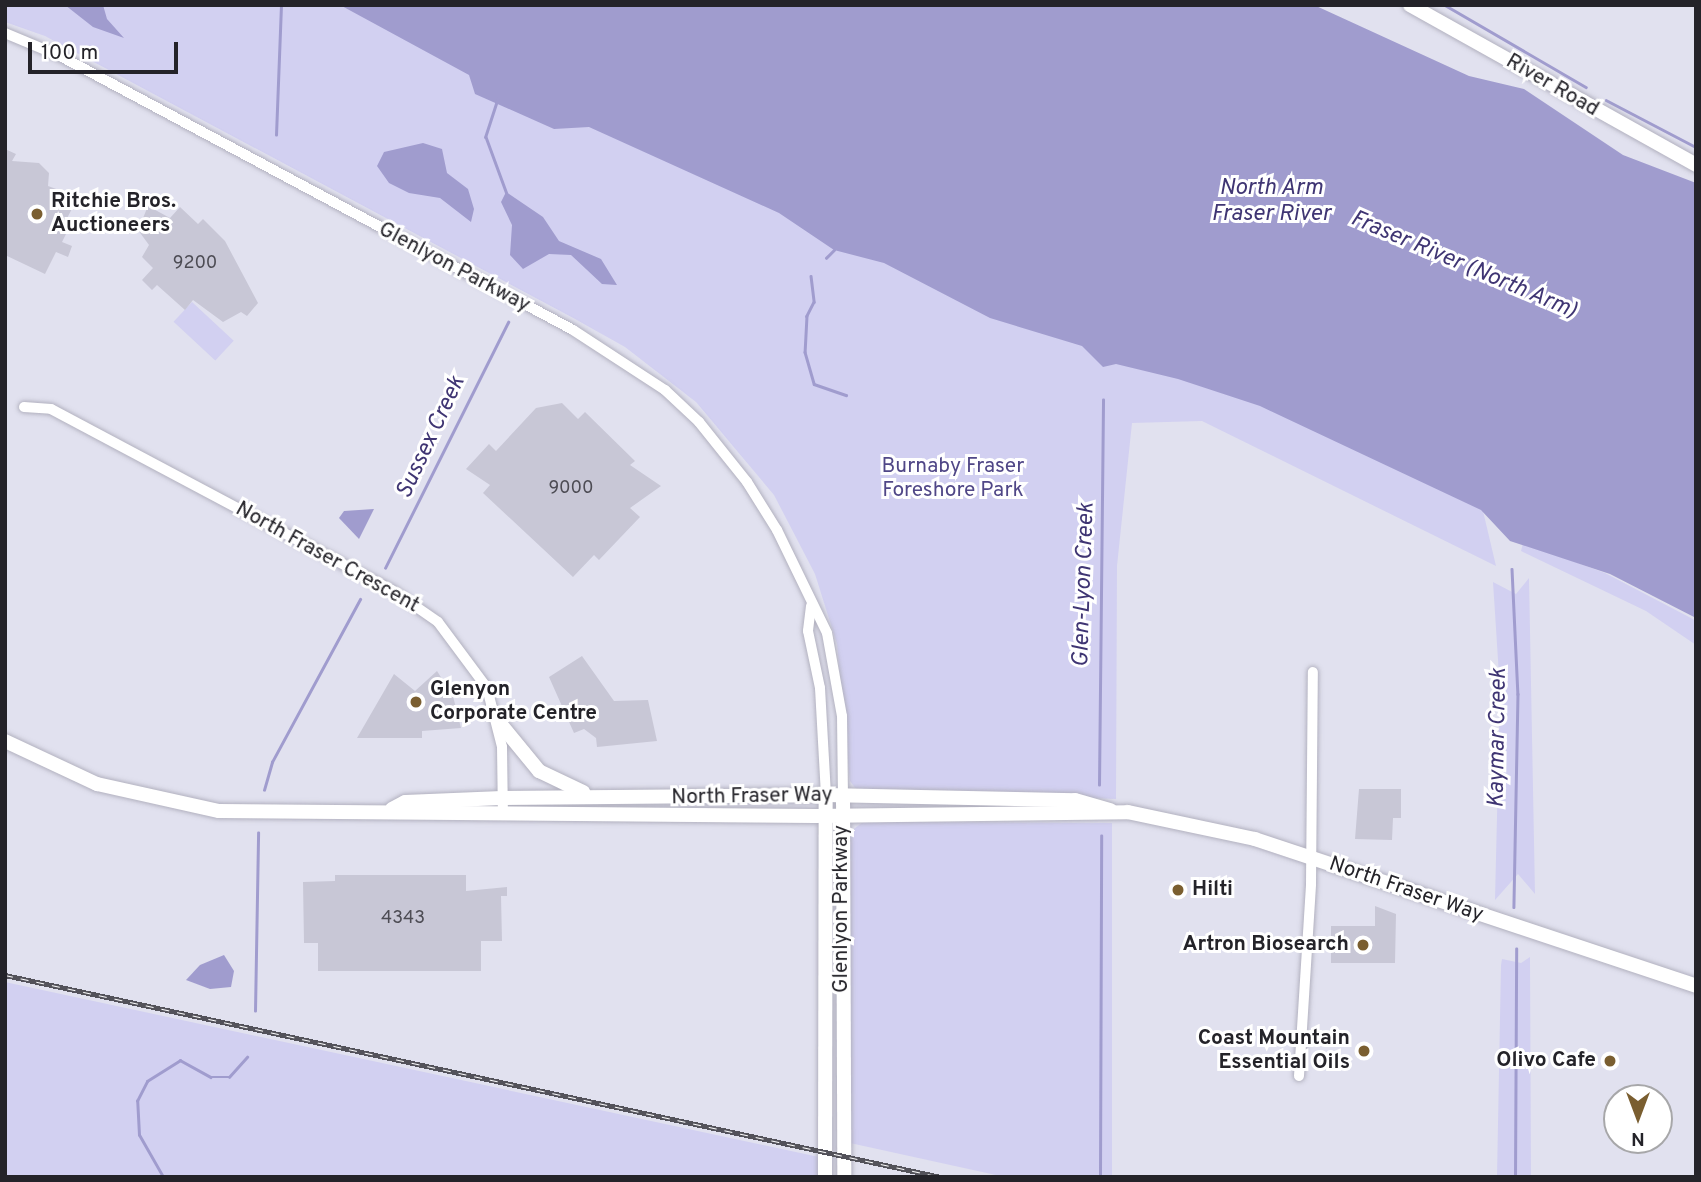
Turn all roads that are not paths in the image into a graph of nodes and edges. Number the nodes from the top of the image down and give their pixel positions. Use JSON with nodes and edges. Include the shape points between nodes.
{"nodes":[{"id":1,"x":1410,"y":5,"type":"edge"},
{"id":2,"x":5,"y":33,"type":"edge"},
{"id":3,"x":1696,"y":165,"type":"edge"},
{"id":4,"x":24,"y":407,"type":"dead end"},
{"id":5,"x":811,"y":606,"type":"junction"},
{"id":6,"x":1313,"y":672,"type":"dead end"},
{"id":7,"x":498,"y":721,"type":"junction"},
{"id":8,"x":5,"y":741,"type":"edge"},
{"id":9,"x":826,"y":795,"type":"junction"},
{"id":10,"x":843,"y":796,"type":"junction"},
{"id":11,"x":602,"y":797,"type":"junction"},
{"id":12,"x":502,"y":798,"type":"junction"},
{"id":13,"x":392,"y":809,"type":"junction"},
{"id":14,"x":1112,"y":810,"type":"junction"},
{"id":15,"x":503,"y":815,"type":"junction"},
{"id":16,"x":826,"y":816,"type":"junction"},
{"id":17,"x":842,"y":816,"type":"junction"},
{"id":18,"x":1311,"y":858,"type":"junction"},
{"id":19,"x":1696,"y":986,"type":"edge"},
{"id":20,"x":1299,"y":1076,"type":"dead end"},
{"id":21,"x":825,"y":1177,"type":"edge"},
{"id":22,"x":844,"y":1177,"type":"edge"}],
"edges":[{"from":1,"to":3,"type":"street","name":"River Road"},
{"from":2,"to":5,"type":"street","name":"Glenlyon Parkway","via":[[62,57],[631,365],[699,422],[747,482],[777,530]]},
{"from":4,"to":7,"type":"street","name":"North Fraser Crescent","via":[[51,409],[412,603],[438,622],[469,658]]},
{"from":5,"to":9,"type":"street","name":"Glenlyon Parkway","via":[[808,631],[820,688]]},
{"from":5,"to":10,"type":"street","name":"Glenlyon Parkway","via":[[827,633],[838,677]]},
{"from":6,"to":18,"type":"street"},
{"from":7,"to":11,"type":"street","via":[[539,771],[565,788]]},
{"from":7,"to":12,"type":"street","name":"North Fraser Crescent"},
{"from":8,"to":13,"type":"street","name":"North Fraser Way","via":[[89,781],[189,807]]},
{"from":9,"to":10,"type":"street","name":"North Fraser Way"},
{"from":9,"to":11,"type":"street","name":"North Fraser Way"},
{"from":9,"to":16,"type":"street","name":"Glenlyon Parkway"},
{"from":10,"to":14,"type":"street","name":"North Fraser Way","via":[[1092,801]]},
{"from":10,"to":17,"type":"street","name":"Glenlyon Parkway"},
{"from":11,"to":12,"type":"street","name":"North Fraser Way"},
{"from":12,"to":13,"type":"street","name":"North Fraser Way","via":[[405,802]]},
{"from":12,"to":15,"type":"street","name":"North Fraser Crescent"},
{"from":13,"to":15,"type":"street","name":"North Fraser Way","via":[[406,815]]},
{"from":14,"to":17,"type":"street","name":"North Fraser Way"},
{"from":14,"to":18,"type":"street","name":"North Fraser Way","via":[[1199,825]]},
{"from":15,"to":16,"type":"street","name":"North Fraser Way"},
{"from":16,"to":17,"type":"street","name":"North Fraser Way"},
{"from":16,"to":21,"type":"street","name":"Glenlyon Parkway"},
{"from":17,"to":22,"type":"street","name":"Glenlyon Parkway"},
{"from":18,"to":19,"type":"street","name":"North Fraser Way"},
{"from":18,"to":20,"type":"street"}]}
